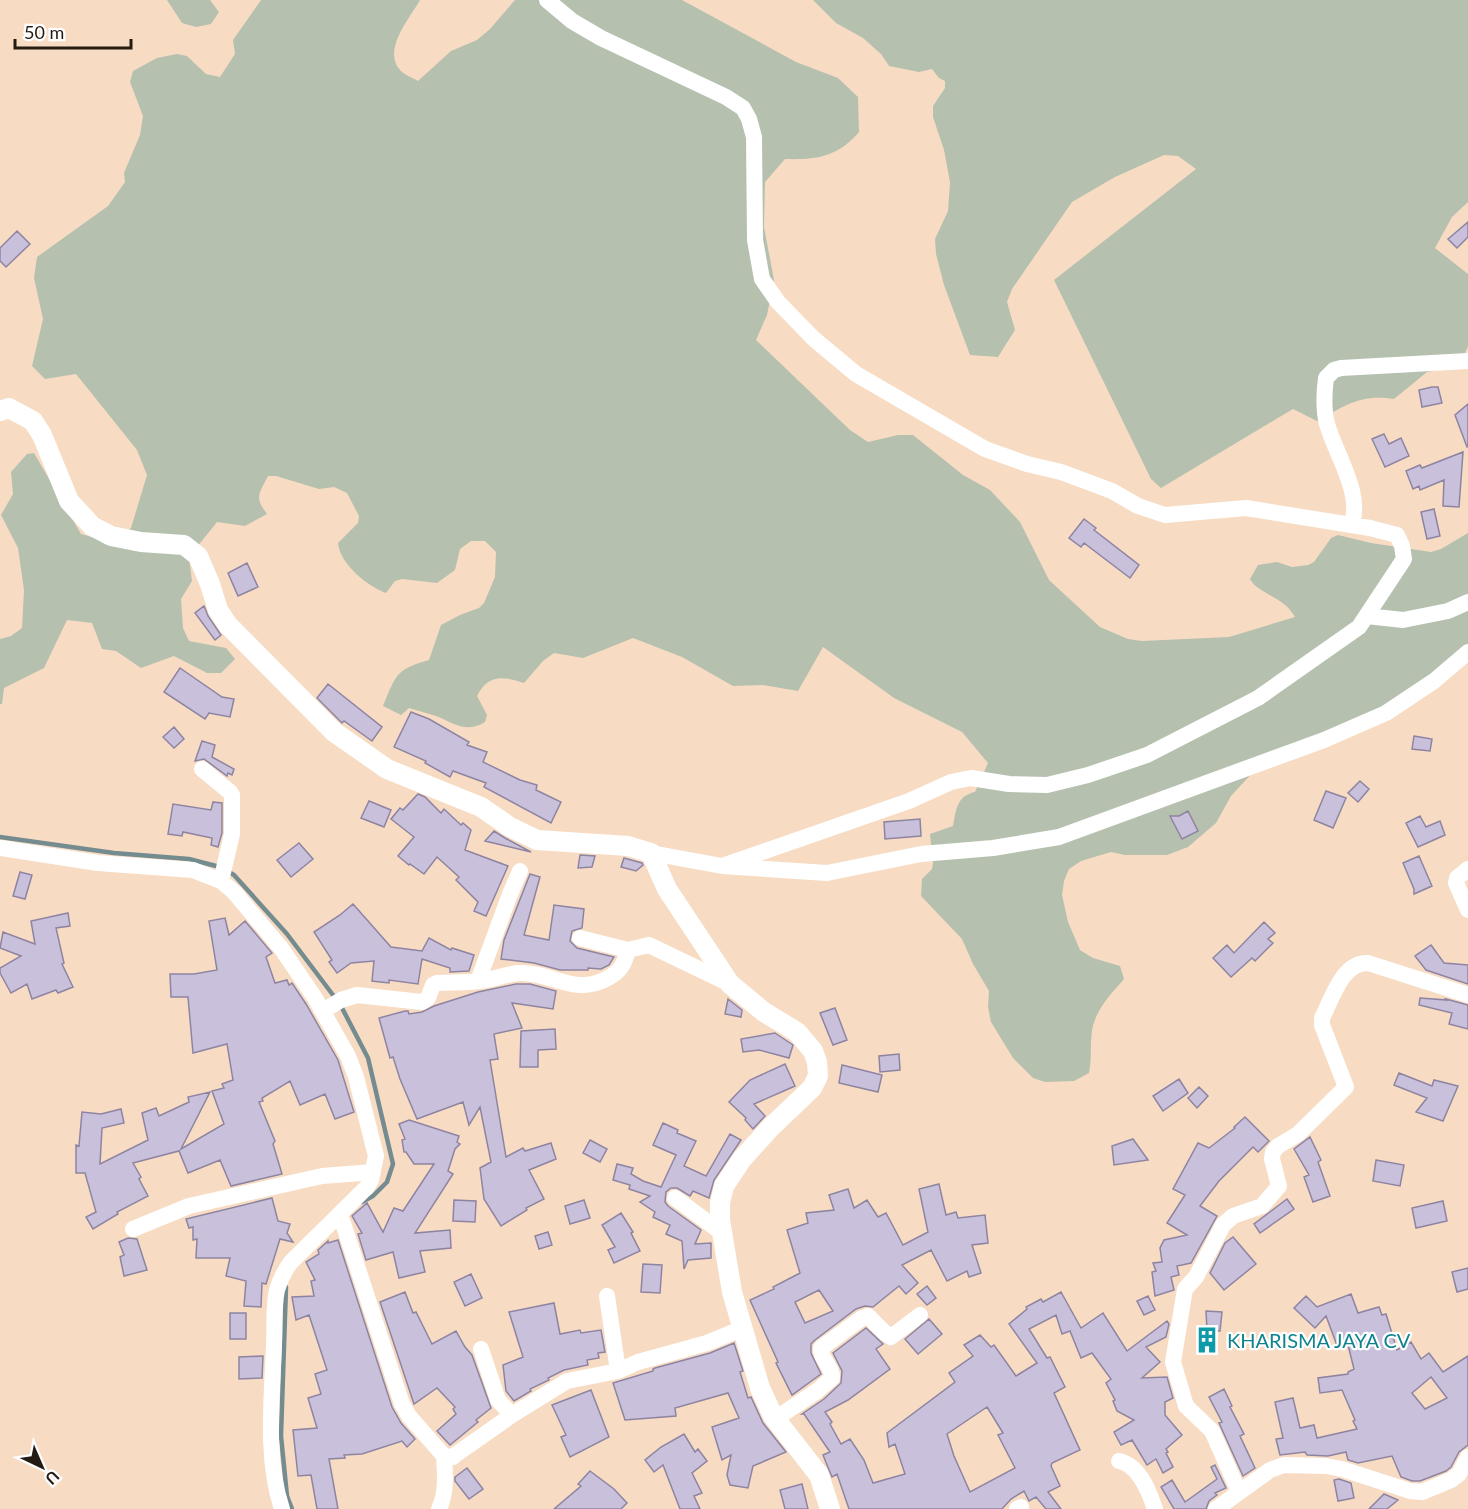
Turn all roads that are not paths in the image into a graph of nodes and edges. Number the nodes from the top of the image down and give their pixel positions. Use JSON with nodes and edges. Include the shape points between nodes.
{"nodes":[{"id":1,"x":547,"y":0,"type":"edge"},
{"id":2,"x":1468,"y":361,"type":"edge"},
{"id":3,"x":0,"y":411,"type":"edge"},
{"id":4,"x":1351,"y":525,"type":"junction"},
{"id":5,"x":1468,"y":602,"type":"edge"},
{"id":6,"x":1367,"y":616,"type":"junction"},
{"id":7,"x":1468,"y":652,"type":"edge"},
{"id":8,"x":202,"y":769,"type":"dead end"},
{"id":9,"x":0,"y":848,"type":"edge"},
{"id":10,"x":651,"y":853,"type":"junction"},
{"id":11,"x":722,"y":866,"type":"junction"},
{"id":12,"x":1468,"y":869,"type":"edge"},
{"id":13,"x":520,"y":871,"type":"dead end"},
{"id":14,"x":224,"y":874,"type":"junction"},
{"id":15,"x":1468,"y":910,"type":"edge"},
{"id":16,"x":580,"y":938,"type":"dead end"},
{"id":17,"x":628,"y":950,"type":"junction"},
{"id":18,"x":478,"y":981,"type":"junction"},
{"id":19,"x":730,"y":984,"type":"junction"},
{"id":20,"x":1468,"y":995,"type":"edge"},
{"id":21,"x":332,"y":1006,"type":"junction"},
{"id":22,"x":373,"y":1172,"type":"junction"},
{"id":23,"x":675,"y":1198,"type":"dead end"},
{"id":24,"x":340,"y":1219,"type":"junction"},
{"id":25,"x":133,"y":1229,"type":"dead end"},
{"id":26,"x":721,"y":1232,"type":"junction"},
{"id":27,"x":607,"y":1296,"type":"dead end"},
{"id":28,"x":920,"y":1315,"type":"dead end"},
{"id":29,"x":741,"y":1329,"type":"junction"},
{"id":30,"x":481,"y":1348,"type":"dead end"},
{"id":31,"x":618,"y":1371,"type":"junction"},
{"id":32,"x":512,"y":1415,"type":"junction"},
{"id":33,"x":775,"y":1419,"type":"junction"},
{"id":34,"x":444,"y":1456,"type":"junction"},
{"id":35,"x":1468,"y":1457,"type":"edge"},
{"id":36,"x":1119,"y":1461,"type":"dead end"},
{"id":37,"x":1239,"y":1492,"type":"junction"},
{"id":38,"x":282,"y":1509,"type":"edge"},
{"id":39,"x":439,"y":1509,"type":"edge"},
{"id":40,"x":830,"y":1509,"type":"edge"},
{"id":41,"x":1155,"y":1509,"type":"edge"},
{"id":42,"x":1216,"y":1509,"type":"edge"}],
"edges":[{"from":1,"to":4,"type":"street","via":[[601,38],[743,108],[754,136],[755,240],[762,279],[778,303],[856,374],[985,449],[1061,472],[1165,515],[1246,508]]},
{"from":2,"to":4,"type":"street","via":[[1341,368],[1326,378],[1324,409],[1354,497]]},
{"from":3,"to":10,"type":"street","via":[[9,408],[33,422],[69,501],[92,526],[111,536],[184,545],[198,556],[218,610],[228,625],[326,725],[357,750],[387,769],[481,807],[537,840],[628,846]]},
{"from":4,"to":6,"type":"street","via":[[1397,535],[1402,546],[1404,559]]},
{"from":5,"to":6,"type":"street","via":[[1448,612],[1403,620]]},
{"from":6,"to":11,"type":"street","via":[[1349,635],[1258,698],[1147,755],[1047,785],[971,778],[951,782],[909,801]]},
{"from":7,"to":11,"type":"street","via":[[1386,713],[1059,837],[921,854],[827,873]]},
{"from":8,"to":14,"type":"street","via":[[232,795],[232,834]]},
{"from":9,"to":14,"type":"street","via":[[98,863]]},
{"from":10,"to":11,"type":"street"},
{"from":10,"to":19,"type":"street","via":[[667,889]]},
{"from":12,"to":15,"type":"street","via":[[1456,883]]},
{"from":13,"to":18,"type":"street"},
{"from":14,"to":21,"type":"street"},
{"from":16,"to":17,"type":"street"},
{"from":17,"to":18,"type":"street","via":[[617,973],[598,984],[580,987],[539,974]]},
{"from":17,"to":19,"type":"street","via":[[649,945]]},
{"from":18,"to":21,"type":"street","via":[[437,983],[422,1002],[357,995]]},
{"from":19,"to":26,"type":"street","via":[[807,1042],[817,1062],[818,1076],[812,1088],[741,1159],[724,1186]]},
{"from":20,"to":37,"type":"street","via":[[1368,963],[1351,968],[1322,1018],[1346,1087],[1298,1134],[1278,1146],[1272,1159],[1279,1186],[1262,1206],[1233,1216],[1223,1225],[1196,1277],[1185,1289],[1173,1362],[1186,1406],[1212,1431]]},
{"from":21,"to":22,"type":"street","via":[[356,1077],[376,1156]]},
{"from":22,"to":24,"type":"street","via":[[367,1186]]},
{"from":22,"to":25,"type":"street","via":[[322,1176],[189,1206]]},
{"from":23,"to":26,"type":"street"},
{"from":24,"to":34,"type":"street","via":[[402,1404]]},
{"from":24,"to":38,"type":"street","via":[[285,1269],[277,1293],[273,1461]]},
{"from":26,"to":29,"type":"street"},
{"from":27,"to":31,"type":"street"},
{"from":28,"to":33,"type":"street","via":[[891,1337],[868,1316],[862,1318],[821,1348],[832,1378]]},
{"from":29,"to":31,"type":"street"},
{"from":29,"to":33,"type":"street","via":[[760,1388]]},
{"from":30,"to":32,"type":"street","via":[[498,1400]]},
{"from":31,"to":32,"type":"street","via":[[567,1382]]},
{"from":32,"to":34,"type":"street","via":[[455,1455]]},
{"from":33,"to":40,"type":"street","via":[[819,1475]]},
{"from":34,"to":39,"type":"street","via":[[444,1500]]},
{"from":35,"to":37,"type":"street","via":[[1459,1474],[1422,1492],[1342,1469],[1293,1464],[1270,1470]]},
{"from":36,"to":41,"type":"street","via":[[1138,1473]]},
{"from":37,"to":42,"type":"street"}]}
